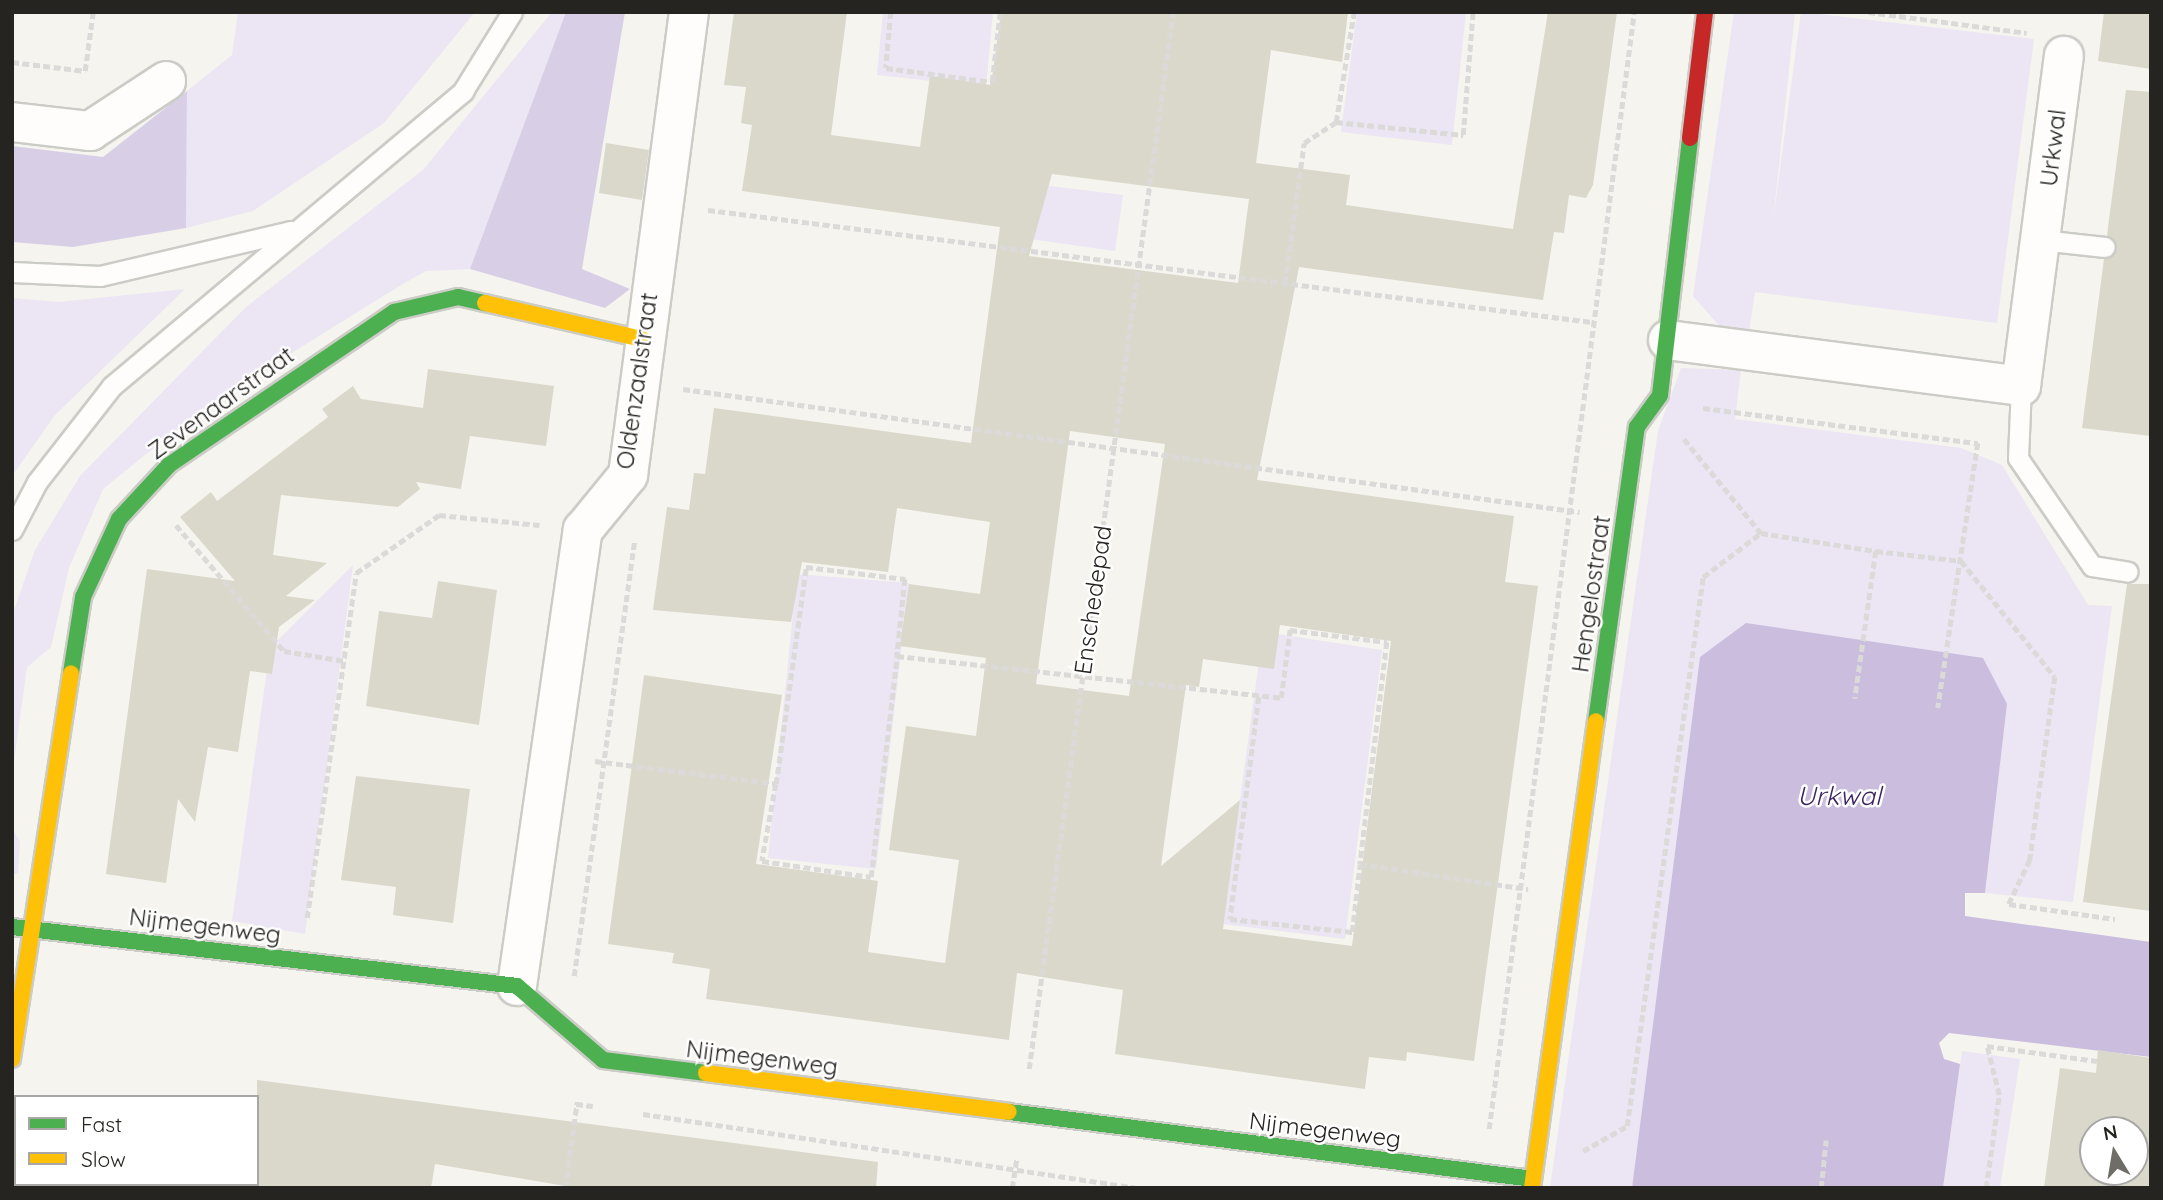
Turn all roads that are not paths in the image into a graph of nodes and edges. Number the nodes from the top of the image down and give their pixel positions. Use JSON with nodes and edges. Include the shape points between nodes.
{"nodes":[{"id":1,"x":512,"y":12,"type":"edge"},
{"id":2,"x":689,"y":12,"type":"edge"},
{"id":3,"x":1704,"y":12,"type":"edge"},
{"id":4,"x":2052,"y":46,"type":"road end"},
{"id":5,"x":166,"y":81,"type":"dead end"},
{"id":6,"x":12,"y":122,"type":"edge"},
{"id":7,"x":302,"y":228,"type":"junction"},
{"id":8,"x":2042,"y":240,"type":"junction"},
{"id":9,"x":2105,"y":247,"type":"dead end"},
{"id":10,"x":12,"y":272,"type":"edge"},
{"id":11,"x":642,"y":339,"type":"junction"},
{"id":12,"x":1668,"y":340,"type":"junction"},
{"id":13,"x":2021,"y":386,"type":"junction"},
{"id":14,"x":12,"y":530,"type":"edge"},
{"id":15,"x":2128,"y":572,"type":"dead end"},
{"id":16,"x":12,"y":927,"type":"edge"},
{"id":17,"x":30,"y":929,"type":"junction"},
{"id":18,"x":517,"y":986,"type":"junction"},
{"id":19,"x":12,"y":1059,"type":"edge"},
{"id":20,"x":1532,"y":1183,"type":"edge"}],
"edges":[{"from":1,"to":7,"type":"lane","via":[[464,91]]},
{"from":2,"to":11,"type":"street","name":"Oldenzaalstraat"},
{"from":3,"to":12,"type":"street","name":"Hengelostraat"},
{"from":4,"to":8,"type":"street","name":"Urkwal"},
{"from":5,"to":6,"type":"street","via":[[90,131]]},
{"from":7,"to":10,"type":"lane","via":[[216,254],[100,276]]},
{"from":7,"to":14,"type":"lane","via":[[112,386],[37,482]]},
{"from":8,"to":9,"type":"lane"},
{"from":8,"to":13,"type":"street","name":"Urkwal"},
{"from":11,"to":17,"type":"street","name":"Zevenaarstraat","via":[[458,297],[394,312],[169,465],[119,519],[83,597]]},
{"from":11,"to":18,"type":"street","name":"Oldenzaalstraat","via":[[628,475],[583,530]]},
{"from":12,"to":13,"type":"street"},
{"from":12,"to":20,"type":"street","name":"Hengelostraat","via":[[1655,401],[1637,427]]},
{"from":13,"to":15,"type":"lane","name":"Urkwal","via":[[2018,458],[2092,566]]},
{"from":16,"to":17,"type":"street","name":"Nijmegenweg"},
{"from":17,"to":18,"type":"street","name":"Nijmegenweg"},
{"from":17,"to":19,"type":"street","name":"Zevenaarstraat"},
{"from":18,"to":20,"type":"street","name":"Nijmegenweg","via":[[603,1060],[1484,1172]]}]}
